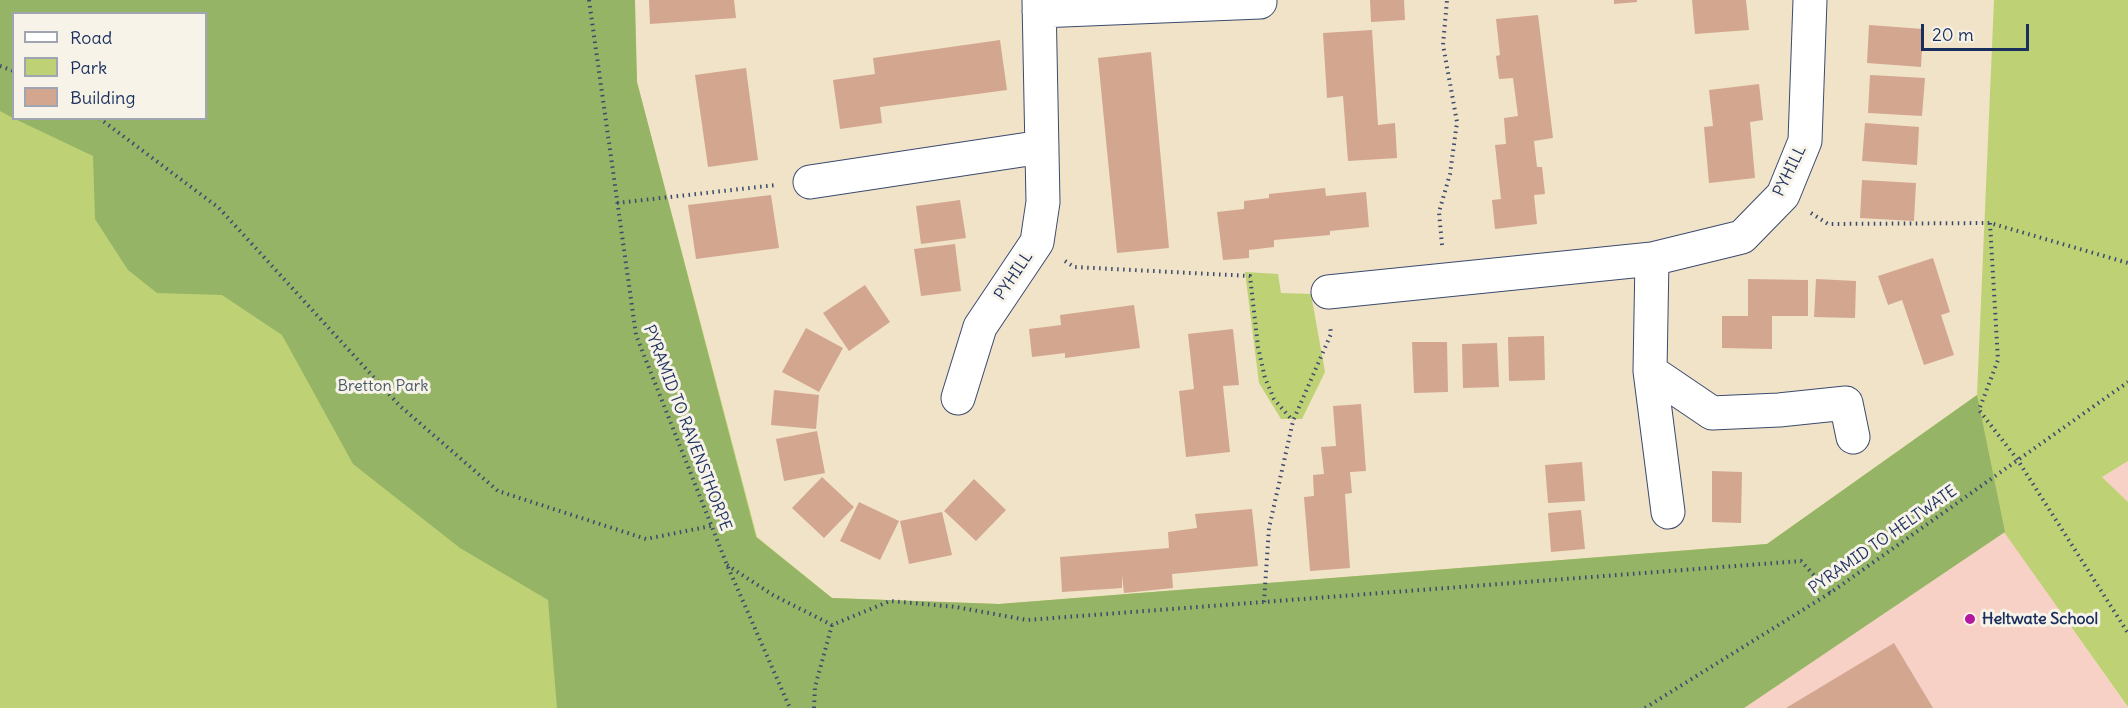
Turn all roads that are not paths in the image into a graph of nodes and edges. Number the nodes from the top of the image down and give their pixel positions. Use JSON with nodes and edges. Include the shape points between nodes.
{"nodes":[{"id":1,"x":1810,"y":0,"type":"edge"},
{"id":2,"x":1260,"y":2,"type":"dead end"},
{"id":3,"x":1039,"y":5,"type":"edge"},
{"id":4,"x":1042,"y":147,"type":"junction"},
{"id":5,"x":810,"y":182,"type":"road end"},
{"id":6,"x":1652,"y":259,"type":"junction"},
{"id":7,"x":1328,"y":292,"type":"road end"},
{"id":8,"x":1650,"y":370,"type":"junction"},
{"id":9,"x":958,"y":398,"type":"dead end"},
{"id":10,"x":1853,"y":437,"type":"dead end"},
{"id":11,"x":1668,"y":512,"type":"dead end"}],
"edges":[{"from":1,"to":6,"type":"street","name":"PYHILL","via":[[1805,141],[1783,195],[1742,237]]},
{"from":2,"to":3,"type":"street"},
{"from":3,"to":4,"type":"street","name":"PYHILL"},
{"from":4,"to":5,"type":"street"},
{"from":4,"to":9,"type":"street","name":"PYHILL","via":[[1044,202],[1037,242],[980,327]]},
{"from":6,"to":7,"type":"street","name":"PYHILL"},
{"from":6,"to":8,"type":"street"},
{"from":8,"to":10,"type":"street","via":[[1712,413],[1846,403]]},
{"from":8,"to":11,"type":"street"}]}
